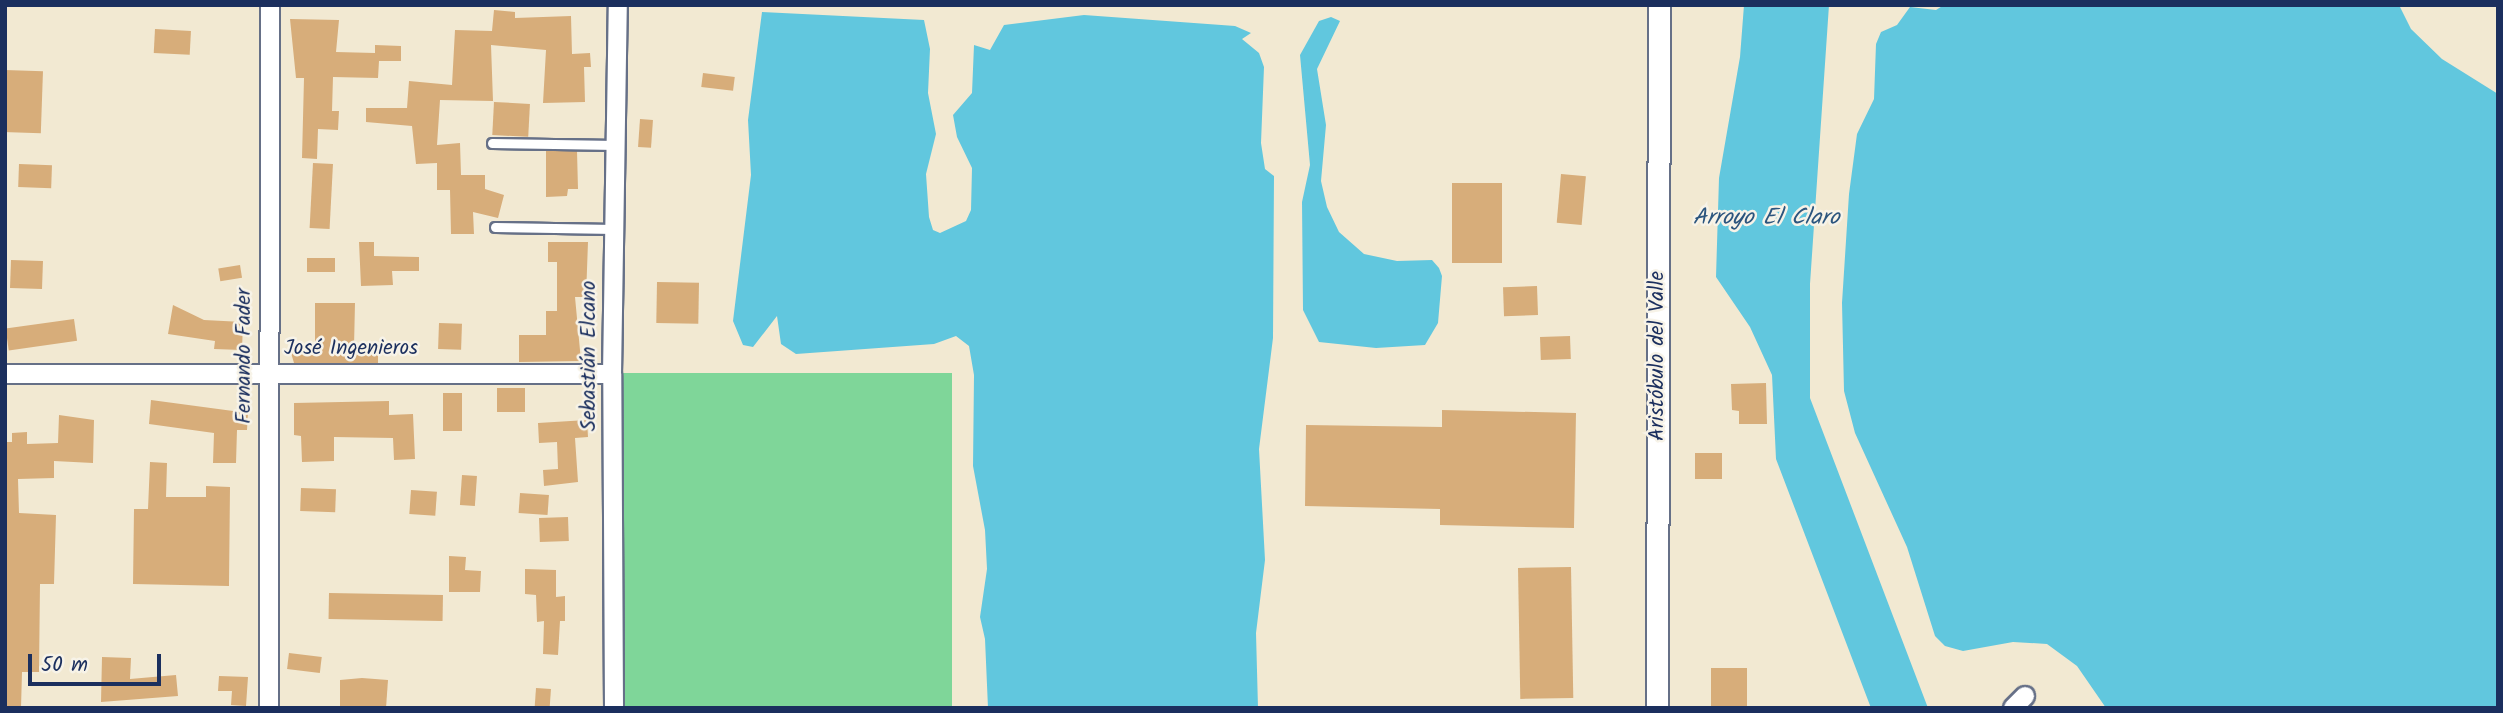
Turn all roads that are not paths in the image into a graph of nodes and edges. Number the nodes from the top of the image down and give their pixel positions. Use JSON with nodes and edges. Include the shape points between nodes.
{"nodes":[{"id":1,"x":270,"y":5,"type":"edge"},
{"id":2,"x":618,"y":5,"type":"edge"},
{"id":3,"x":1659,"y":5,"type":"edge"},
{"id":4,"x":492,"y":143,"type":"dead end"},
{"id":5,"x":616,"y":145,"type":"junction"},
{"id":6,"x":495,"y":227,"type":"dead end"},
{"id":7,"x":614,"y":229,"type":"junction"},
{"id":8,"x":267,"y":371,"type":"junction"},
{"id":9,"x":5,"y":374,"type":"edge"},
{"id":10,"x":612,"y":374,"type":"junction"},
{"id":11,"x":269,"y":708,"type":"edge"},
{"id":12,"x":614,"y":708,"type":"edge"},
{"id":13,"x":1657,"y":708,"type":"edge"}],
"edges":[{"from":1,"to":8,"type":"street","name":"Fernando Fader"},
{"from":2,"to":5,"type":"street","name":"Sebastián Elcano"},
{"from":3,"to":13,"type":"street","name":"Aristóbulo del Valle"},
{"from":4,"to":5,"type":"lane"},
{"from":5,"to":7,"type":"street","name":"Sebastián Elcano"},
{"from":6,"to":7,"type":"lane"},
{"from":7,"to":10,"type":"street","name":"Sebastián Elcano"},
{"from":8,"to":9,"type":"street","name":"José Ingenieros"},
{"from":8,"to":10,"type":"street","name":"José Ingenieros"},
{"from":8,"to":11,"type":"street","name":"Fernando Fader"},
{"from":10,"to":12,"type":"street","name":"Sebastián Elcano"}]}
